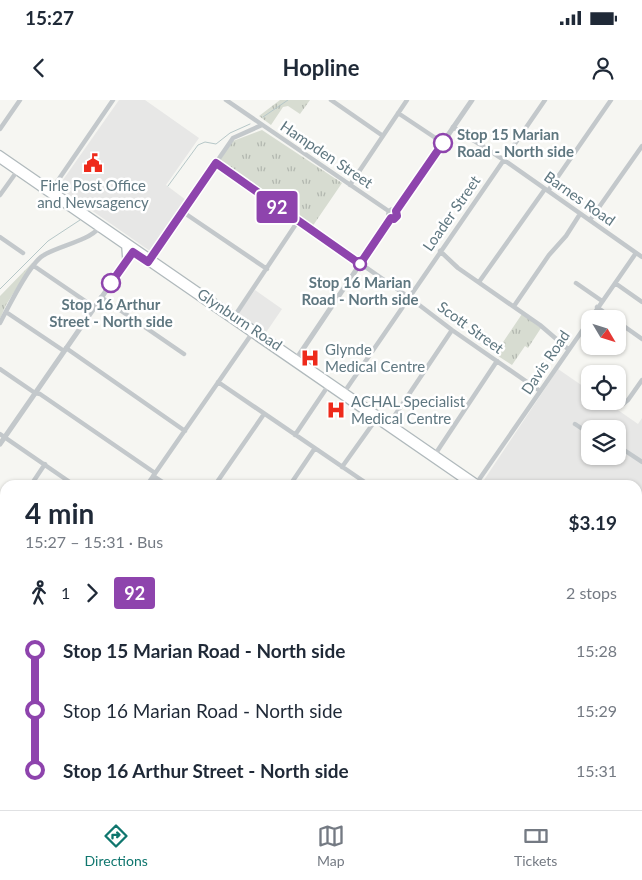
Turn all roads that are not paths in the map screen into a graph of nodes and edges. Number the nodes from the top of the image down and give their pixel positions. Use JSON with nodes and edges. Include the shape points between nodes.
{"nodes":[{"id":1,"x":20,"y":100,"type":"edge"},
{"id":2,"x":113,"y":100,"type":"edge"},
{"id":3,"x":226,"y":100,"type":"edge"},
{"id":4,"x":331,"y":100,"type":"edge"},
{"id":5,"x":407,"y":100,"type":"edge"},
{"id":6,"x":472,"y":100,"type":"edge"},
{"id":7,"x":545,"y":100,"type":"edge"},
{"id":8,"x":611,"y":100,"type":"edge"},
{"id":9,"x":398,"y":113,"type":"junction"},
{"id":10,"x":262,"y":125,"type":"junction"},
{"id":11,"x":453,"y":128,"type":"junction"},
{"id":12,"x":0,"y":129,"type":"edge"},
{"id":13,"x":383,"y":136,"type":"junction"},
{"id":14,"x":443,"y":143,"type":"junction"},
{"id":15,"x":642,"y":146,"type":"edge"},
{"id":16,"x":0,"y":154,"type":"edge"},
{"id":17,"x":0,"y":160,"type":"edge"},
{"id":18,"x":504,"y":160,"type":"junction"},
{"id":19,"x":216,"y":163,"type":"junction"},
{"id":20,"x":18,"y":169,"type":"junction"},
{"id":21,"x":350,"y":185,"type":"junction"},
{"id":22,"x":546,"y":190,"type":"junction"},
{"id":23,"x":50,"y":191,"type":"junction"},
{"id":24,"x":0,"y":196,"type":"edge"},
{"id":25,"x":396,"y":211,"type":"junction"},
{"id":26,"x":183,"y":212,"type":"junction"},
{"id":27,"x":390,"y":212,"type":"junction"},
{"id":28,"x":580,"y":214,"type":"junction"},
{"id":29,"x":391,"y":218,"type":"junction"},
{"id":30,"x":590,"y":220,"type":"junction"},
{"id":31,"x":298,"y":221,"type":"junction"},
{"id":32,"x":99,"y":228,"type":"junction"},
{"id":33,"x":0,"y":237,"type":"edge"},
{"id":34,"x":125,"y":247,"type":"junction"},
{"id":35,"x":134,"y":249,"type":"junction"},
{"id":36,"x":440,"y":251,"type":"junction"},
{"id":37,"x":23,"y":253,"type":"dead end"},
{"id":38,"x":640,"y":254,"type":"edge"},
{"id":39,"x":149,"y":260,"type":"junction"},
{"id":40,"x":126,"y":262,"type":"junction"},
{"id":41,"x":360,"y":264,"type":"junction"},
{"id":42,"x":34,"y":266,"type":"junction"},
{"id":43,"x":267,"y":269,"type":"junction"},
{"id":44,"x":479,"y":282,"type":"junction"},
{"id":45,"x":576,"y":283,"type":"dead end"},
{"id":46,"x":614,"y":283,"type":"junction"},
{"id":47,"x":101,"y":297,"type":"junction"},
{"id":48,"x":410,"y":298,"type":"junction"},
{"id":49,"x":212,"y":300,"type":"junction"},
{"id":50,"x":602,"y":301,"type":"junction"},
{"id":51,"x":642,"y":302,"type":"edge"},
{"id":52,"x":514,"y":306,"type":"junction"},
{"id":53,"x":94,"y":307,"type":"junction"},
{"id":54,"x":597,"y":308,"type":"junction"},
{"id":55,"x":600,"y":310,"type":"edge"},
{"id":56,"x":6,"y":312,"type":"junction"},
{"id":57,"x":220,"y":312,"type":"junction"},
{"id":58,"x":234,"y":318,"type":"junction"},
{"id":59,"x":0,"y":323,"type":"edge"},
{"id":60,"x":626,"y":328,"type":"edge"},
{"id":61,"x":452,"y":330,"type":"junction"},
{"id":62,"x":253,"y":331,"type":"junction"},
{"id":63,"x":642,"y":339,"type":"edge"},
{"id":64,"x":568,"y":349,"type":"junction"},
{"id":65,"x":65,"y":350,"type":"junction"},
{"id":66,"x":184,"y":354,"type":"dead end"},
{"id":67,"x":295,"y":360,"type":"junction"},
{"id":68,"x":497,"y":361,"type":"junction"},
{"id":69,"x":0,"y":369,"type":"edge"},
{"id":70,"x":642,"y":380,"type":"edge"},
{"id":71,"x":218,"y":382,"type":"junction"},
{"id":72,"x":328,"y":386,"type":"junction"},
{"id":73,"x":345,"y":391,"type":"junction"},
{"id":74,"x":540,"y":391,"type":"junction"},
{"id":75,"x":35,"y":393,"type":"junction"},
{"id":76,"x":626,"y":402,"type":"edge"},
{"id":77,"x":264,"y":414,"type":"junction"},
{"id":78,"x":377,"y":417,"type":"junction"},
{"id":79,"x":389,"y":424,"type":"junction"},
{"id":80,"x":575,"y":424,"type":"dead end"},
{"id":81,"x":581,"y":428,"type":"edge"},
{"id":82,"x":184,"y":431,"type":"junction"},
{"id":83,"x":2,"y":435,"type":"edge"},
{"id":84,"x":295,"y":435,"type":"junction"},
{"id":85,"x":0,"y":444,"type":"edge"},
{"id":86,"x":316,"y":448,"type":"junction"},
{"id":87,"x":626,"y":451,"type":"edge"},
{"id":88,"x":434,"y":456,"type":"junction"},
{"id":89,"x":642,"y":462,"type":"edge"},
{"id":90,"x":45,"y":464,"type":"junction"},
{"id":91,"x":342,"y":467,"type":"junction"},
{"id":92,"x":154,"y":474,"type":"junction"},
{"id":93,"x":34,"y":480,"type":"edge"},
{"id":94,"x":67,"y":480,"type":"edge"},
{"id":95,"x":150,"y":480,"type":"edge"},
{"id":96,"x":161,"y":480,"type":"edge"},
{"id":97,"x":218,"y":480,"type":"edge"},
{"id":98,"x":294,"y":480,"type":"edge"},
{"id":99,"x":361,"y":480,"type":"edge"},
{"id":100,"x":464,"y":480,"type":"edge"},
{"id":101,"x":479,"y":480,"type":"edge"}],
"edges":[{"from":1,"to":12,"type":"street"},
{"from":2,"to":23,"type":"street"},
{"from":3,"to":10,"type":"street","name":"Hampden Street"},
{"from":4,"to":13,"type":"street"},
{"from":5,"to":9,"type":"street"},
{"from":6,"to":11,"type":"street"},
{"from":7,"to":18,"type":"street","name":"Loader Street"},
{"from":8,"to":22,"type":"street"},
{"from":9,"to":13,"type":"street"},
{"from":9,"to":14,"type":"street"},
{"from":10,"to":19,"type":"street","via":[[233,138]]},
{"from":10,"to":21,"type":"street","name":"Hampden Street"},
{"from":11,"to":14,"type":"street"},
{"from":11,"to":18,"type":"street","name":"Barnes Road"},
{"from":13,"to":21,"type":"street"},
{"from":14,"to":25,"type":"street"},
{"from":15,"to":30,"type":"street"},
{"from":16,"to":20,"type":"main road","name":"Glynburn Road"},
{"from":17,"to":20,"type":"main road","name":"Glynburn Road"},
{"from":18,"to":22,"type":"street","name":"Barnes Road"},
{"from":18,"to":36,"type":"street","name":"Loader Street"},
{"from":19,"to":26,"type":"street"},
{"from":19,"to":31,"type":"street","name":"Scott Street"},
{"from":20,"to":23,"type":"main road","name":"Glynburn Road"},
{"from":20,"to":24,"type":"street"},
{"from":21,"to":27,"type":"street","name":"Hampden Street"},
{"from":22,"to":28,"type":"street","name":"Barnes Road"},
{"from":22,"to":44,"type":"street"},
{"from":23,"to":32,"type":"main road","name":"Glynburn Road"},
{"from":23,"to":35,"type":"main road","name":"Glynburn Road"},
{"from":25,"to":27,"type":"street"},
{"from":25,"to":29,"type":"street","via":[[396,218]]},
{"from":26,"to":39,"type":"street"},
{"from":26,"to":43,"type":"street"},
{"from":27,"to":29,"type":"street"},
{"from":28,"to":30,"type":"street","name":"Barnes Road"},
{"from":28,"to":52,"type":"street"},
{"from":29,"to":41,"type":"street"},
{"from":30,"to":38,"type":"street","name":"Barnes Road"},
{"from":31,"to":41,"type":"street","name":"Scott Street"},
{"from":31,"to":43,"type":"street"},
{"from":32,"to":34,"type":"main road","name":"Glynburn Road"},
{"from":32,"to":42,"type":"street","via":[[43,255]]},
{"from":33,"to":37,"type":"street"},
{"from":34,"to":35,"type":"main road","name":"Glynburn Road"},
{"from":34,"to":40,"type":"main road"},
{"from":35,"to":39,"type":"main road","name":"Glynburn Road"},
{"from":35,"to":40,"type":"street"},
{"from":36,"to":44,"type":"street"},
{"from":36,"to":48,"type":"street","name":"Loader Street"},
{"from":38,"to":46,"type":"street","name":"Davis Road"},
{"from":39,"to":49,"type":"main road","name":"Glynburn Road"},
{"from":39,"to":57,"type":"main road","name":"Glynburn Road"},
{"from":40,"to":47,"type":"street"},
{"from":41,"to":48,"type":"street","name":"Scott Street"},
{"from":41,"to":67,"type":"street"},
{"from":42,"to":53,"type":"street"},
{"from":42,"to":56,"type":"street"},
{"from":43,"to":58,"type":"street"},
{"from":44,"to":52,"type":"street"},
{"from":45,"to":50,"type":"street"},
{"from":46,"to":50,"type":"street","name":"Davis Road"},
{"from":46,"to":51,"type":"street"},
{"from":47,"to":53,"type":"street"},
{"from":47,"to":66,"type":"street"},
{"from":48,"to":61,"type":"street","name":"Scott Street"},
{"from":48,"to":73,"type":"street","name":"Loader Street"},
{"from":49,"to":57,"type":"main road"},
{"from":49,"to":58,"type":"main road","name":"Glynburn Road"},
{"from":50,"to":54,"type":"street","name":"Davis Road"},
{"from":52,"to":64,"type":"street"},
{"from":53,"to":65,"type":"street"},
{"from":54,"to":55,"type":"street"},
{"from":54,"to":64,"type":"street","name":"Davis Road"},
{"from":56,"to":59,"type":"street"},
{"from":56,"to":65,"type":"street"},
{"from":57,"to":58,"type":"main road","name":"Glynburn Road"},
{"from":58,"to":62,"type":"main road","name":"Glynburn Road"},
{"from":60,"to":63,"type":"street"},
{"from":61,"to":68,"type":"street","name":"Scott Street"},
{"from":61,"to":79,"type":"street"},
{"from":62,"to":67,"type":"main road","name":"Glynburn Road"},
{"from":62,"to":71,"type":"street"},
{"from":64,"to":74,"type":"street","name":"Davis Road"},
{"from":65,"to":75,"type":"street"},
{"from":65,"to":82,"type":"street"},
{"from":67,"to":72,"type":"main road","name":"Glynburn Road"},
{"from":67,"to":73,"type":"main road","name":"Glynburn Road"},
{"from":68,"to":74,"type":"street","name":"Scott Street"},
{"from":68,"to":88,"type":"street"},
{"from":69,"to":75,"type":"street"},
{"from":70,"to":76,"type":"street"},
{"from":71,"to":77,"type":"street"},
{"from":71,"to":82,"type":"street"},
{"from":72,"to":78,"type":"main road","name":"Glynburn Road"},
{"from":72,"to":84,"type":"street"},
{"from":73,"to":78,"type":"main road","name":"Glynburn Road"},
{"from":74,"to":101,"type":"street","name":"Davis Road"},
{"from":75,"to":83,"type":"street"},
{"from":75,"to":92,"type":"street"},
{"from":77,"to":84,"type":"street"},
{"from":77,"to":97,"type":"street"},
{"from":78,"to":79,"type":"main road","name":"Glynburn Road"},
{"from":78,"to":91,"type":"street"},
{"from":79,"to":88,"type":"main road","name":"Glynburn Road"},
{"from":80,"to":81,"type":"street"},
{"from":82,"to":92,"type":"street"},
{"from":83,"to":85,"type":"street"},
{"from":83,"to":90,"type":"street"},
{"from":84,"to":86,"type":"street"},
{"from":86,"to":91,"type":"street"},
{"from":86,"to":98,"type":"street"},
{"from":87,"to":89,"type":"street"},
{"from":88,"to":100,"type":"main road","name":"Glynburn Road"},
{"from":90,"to":93,"type":"street"},
{"from":90,"to":94,"type":"street"},
{"from":91,"to":99,"type":"street"},
{"from":92,"to":95,"type":"street"},
{"from":92,"to":96,"type":"street"}]}
